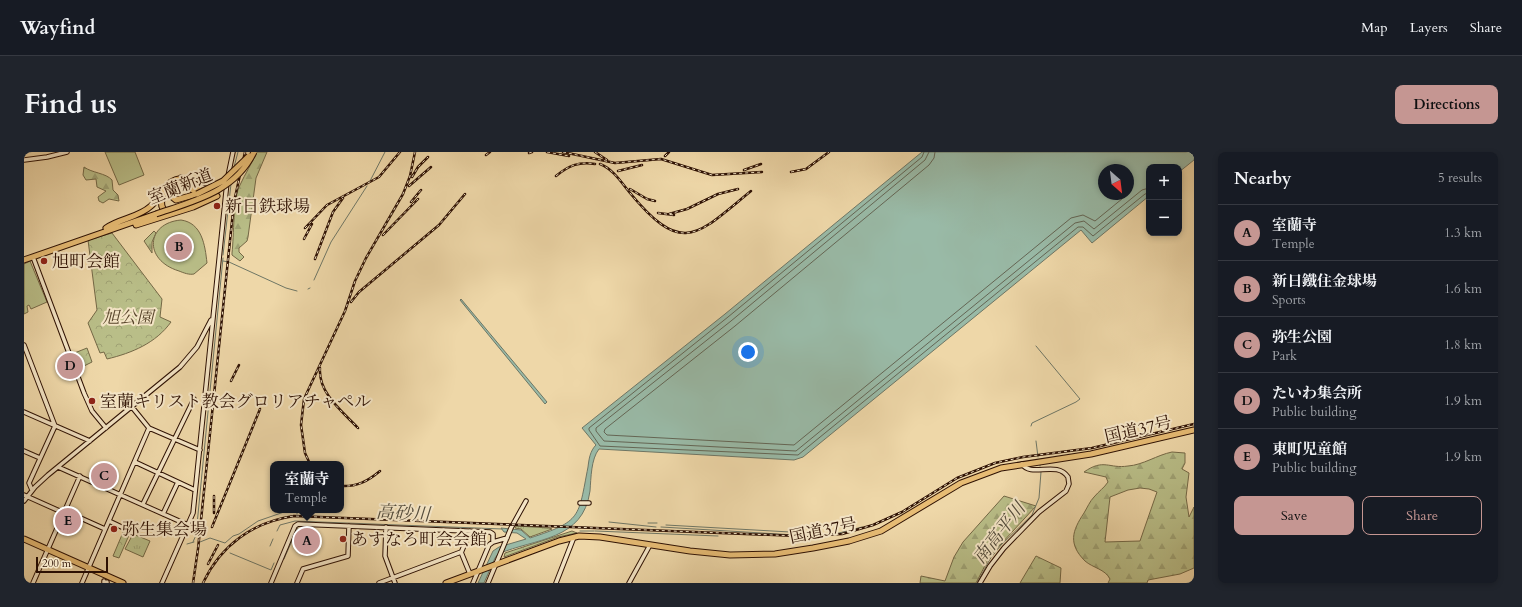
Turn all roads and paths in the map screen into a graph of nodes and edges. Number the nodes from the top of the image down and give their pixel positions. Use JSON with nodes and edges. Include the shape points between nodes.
{"nodes":[{"id":1,"x":67,"y":152,"type":"edge"},
{"id":2,"x":233,"y":152,"type":"edge"},
{"id":3,"x":254,"y":152,"type":"edge"},
{"id":4,"x":62,"y":153,"type":"edge"},
{"id":5,"x":250,"y":154,"type":"edge"},
{"id":6,"x":24,"y":160,"type":"edge"},
{"id":7,"x":180,"y":178,"type":"junction"},
{"id":8,"x":165,"y":189,"type":"junction"},
{"id":9,"x":201,"y":189,"type":"junction"},
{"id":10,"x":218,"y":196,"type":"junction"},
{"id":11,"x":226,"y":197,"type":"junction"},
{"id":12,"x":156,"y":215,"type":"junction"},
{"id":13,"x":106,"y":228,"type":"junction"},
{"id":14,"x":24,"y":256,"type":"edge"},
{"id":15,"x":33,"y":257,"type":"junction"},
{"id":16,"x":24,"y":260,"type":"edge"},
{"id":17,"x":213,"y":317,"type":"junction"},
{"id":18,"x":24,"y":345,"type":"edge"},
{"id":19,"x":194,"y":399,"type":"dead end"},
{"id":20,"x":132,"y":407,"type":"junction"},
{"id":21,"x":24,"y":412,"type":"edge"},
{"id":22,"x":55,"y":426,"type":"junction"},
{"id":23,"x":106,"y":428,"type":"junction"},
{"id":24,"x":149,"y":428,"type":"junction"},
{"id":25,"x":1194,"y":430,"type":"edge"},
{"id":26,"x":174,"y":439,"type":"junction"},
{"id":27,"x":90,"y":441,"type":"junction"},
{"id":28,"x":200,"y":450,"type":"junction"},
{"id":29,"x":24,"y":451,"type":"edge"},
{"id":30,"x":40,"y":458,"type":"junction"},
{"id":31,"x":135,"y":462,"type":"junction"},
{"id":32,"x":1022,"y":464,"type":"junction"},
{"id":33,"x":58,"y":467,"type":"junction"},
{"id":34,"x":158,"y":473,"type":"junction"},
{"id":35,"x":80,"y":476,"type":"junction"},
{"id":36,"x":178,"y":482,"type":"junction"},
{"id":37,"x":32,"y":490,"type":"junction"},
{"id":38,"x":195,"y":490,"type":"junction"},
{"id":39,"x":121,"y":494,"type":"junction"},
{"id":40,"x":26,"y":495,"type":"edge"},
{"id":41,"x":526,"y":500,"type":"dead end"},
{"id":42,"x":24,"y":501,"type":"edge"},
{"id":43,"x":580,"y":503,"type":"dead end"},
{"id":44,"x":589,"y":503,"type":"dead end"},
{"id":45,"x":143,"y":504,"type":"junction"},
{"id":46,"x":65,"y":512,"type":"junction"},
{"id":47,"x":164,"y":514,"type":"junction"},
{"id":48,"x":109,"y":521,"type":"junction"},
{"id":49,"x":188,"y":525,"type":"junction"},
{"id":50,"x":349,"y":526,"type":"junction"},
{"id":51,"x":386,"y":527,"type":"junction"},
{"id":52,"x":105,"y":529,"type":"junction"},
{"id":53,"x":470,"y":531,"type":"junction"},
{"id":54,"x":132,"y":532,"type":"dead end"},
{"id":55,"x":574,"y":537,"type":"junction"},
{"id":56,"x":507,"y":538,"type":"junction"},
{"id":57,"x":24,"y":539,"type":"edge"},
{"id":58,"x":493,"y":542,"type":"junction"},
{"id":59,"x":650,"y":545,"type":"junction"},
{"id":60,"x":48,"y":550,"type":"junction"},
{"id":61,"x":461,"y":553,"type":"junction"},
{"id":62,"x":494,"y":565,"type":"junction"},
{"id":63,"x":88,"y":568,"type":"junction"},
{"id":64,"x":480,"y":570,"type":"junction"},
{"id":65,"x":470,"y":574,"type":"junction"},
{"id":66,"x":393,"y":578,"type":"junction"},
{"id":67,"x":33,"y":583,"type":"edge"},
{"id":68,"x":82,"y":583,"type":"edge"},
{"id":69,"x":123,"y":583,"type":"edge"},
{"id":70,"x":162,"y":583,"type":"edge"},
{"id":71,"x":272,"y":583,"type":"edge"},
{"id":72,"x":297,"y":583,"type":"edge"},
{"id":73,"x":379,"y":583,"type":"edge"},
{"id":74,"x":395,"y":583,"type":"edge"},
{"id":75,"x":446,"y":583,"type":"edge"},
{"id":76,"x":473,"y":583,"type":"edge"},
{"id":77,"x":488,"y":583,"type":"edge"},
{"id":78,"x":556,"y":583,"type":"edge"},
{"id":79,"x":629,"y":583,"type":"edge"},
{"id":80,"x":980,"y":583,"type":"edge"}],
"edges":[{"from":1,"to":4,"type":"street"},
{"from":2,"to":11,"type":"street"},
{"from":3,"to":8,"type":"highway","bridge":true,"via":[[248,167],[234,184],[212,197],[171,212],[164,210],[161,202]]},
{"from":3,"to":12,"type":"highway","name":"室蘭新道","bridge":true,"via":[[240,174],[224,188]]},
{"from":4,"to":6,"type":"street"},
{"from":5,"to":9,"type":"highway","bridge":true,"via":[[223,181],[197,194],[176,200],[170,194],[170,188],[178,182],[192,190]]},
{"from":5,"to":12,"type":"highway","name":"室蘭新道","bridge":true,"via":[[238,172],[222,186]]},
{"from":7,"to":8,"type":"highway","via":[[170,182]]},
{"from":7,"to":9,"type":"street"},
{"from":7,"to":11,"type":"street"},
{"from":8,"to":13,"type":"highway","via":[[146,210]]},
{"from":9,"to":10,"type":"street"},
{"from":10,"to":11,"type":"street"},
{"from":10,"to":12,"type":"highway","via":[[193,207]]},
{"from":11,"to":17,"type":"street"},
{"from":12,"to":13,"type":"highway","name":"室蘭新道"},
{"from":12,"to":15,"type":"highway","name":"室蘭新道"},
{"from":13,"to":14,"type":"highway"},
{"from":15,"to":16,"type":"highway","name":"室蘭新道"},
{"from":15,"to":23,"type":"street","via":[[92,411]]},
{"from":17,"to":20,"type":"street","via":[[186,361]]},
{"from":17,"to":28,"type":"street"},
{"from":18,"to":22,"type":"street"},
{"from":19,"to":26,"type":"street"},
{"from":20,"to":23,"type":"street"},
{"from":20,"to":24,"type":"street"},
{"from":21,"to":22,"type":"street"},
{"from":22,"to":27,"type":"street"},
{"from":22,"to":30,"type":"street"},
{"from":23,"to":27,"type":"street"},
{"from":24,"to":26,"type":"street"},
{"from":24,"to":31,"type":"street"},
{"from":25,"to":32,"type":"highway","name":"国道37号","via":[[1086,455]]},
{"from":26,"to":28,"type":"street"},
{"from":26,"to":34,"type":"street"},
{"from":27,"to":33,"type":"street"},
{"from":28,"to":38,"type":"street"},
{"from":29,"to":30,"type":"street"},
{"from":30,"to":37,"type":"street","via":[[29,483]]},
{"from":31,"to":34,"type":"street"},
{"from":31,"to":39,"type":"street"},
{"from":32,"to":59,"type":"highway","name":"国道37号","via":[[1001,468],[970,480],[881,531],[849,541],[756,555],[721,554]]},
{"from":32,"to":80,"type":"street","via":[[1028,469],[1060,470],[1068,477],[1069,486],[1004,548],[985,572]]},
{"from":33,"to":35,"type":"street"},
{"from":33,"to":37,"type":"street"},
{"from":34,"to":36,"type":"street"},
{"from":34,"to":45,"type":"street"},
{"from":35,"to":39,"type":"street"},
{"from":35,"to":46,"type":"street"},
{"from":36,"to":38,"type":"street"},
{"from":36,"to":47,"type":"street"},
{"from":37,"to":40,"type":"street"},
{"from":38,"to":49,"type":"street","via":[[193,513]]},
{"from":39,"to":45,"type":"street"},
{"from":39,"to":48,"type":"street"},
{"from":40,"to":42,"type":"street"},
{"from":40,"to":46,"type":"street"},
{"from":41,"to":56,"type":"street"},
{"from":43,"to":44,"type":"street"},
{"from":45,"to":47,"type":"street"},
{"from":46,"to":52,"type":"street"},
{"from":46,"to":60,"type":"street"},
{"from":47,"to":49,"type":"street"},
{"from":48,"to":52,"type":"street"},
{"from":48,"to":54,"type":"street"},
{"from":49,"to":70,"type":"street"},
{"from":50,"to":51,"type":"street"},
{"from":50,"to":71,"type":"street","via":[[296,525]]},
{"from":50,"to":72,"type":"street","via":[[348,556],[302,569]]},
{"from":51,"to":53,"type":"street"},
{"from":51,"to":66,"type":"street","via":[[385,556]]},
{"from":52,"to":63,"type":"street"},
{"from":53,"to":58,"type":"street","via":[[492,533]]},
{"from":53,"to":61,"type":"street"},
{"from":55,"to":59,"type":"highway","name":"国道37号","via":[[595,536]]},
{"from":55,"to":62,"type":"highway","name":"国道37号"},
{"from":55,"to":78,"type":"street"},
{"from":56,"to":58,"type":"street"},
{"from":56,"to":62,"type":"street"},
{"from":57,"to":60,"type":"highway"},
{"from":58,"to":64,"type":"street","via":[[489,545]]},
{"from":59,"to":79,"type":"street"},
{"from":60,"to":63,"type":"highway"},
{"from":60,"to":67,"type":"street"},
{"from":61,"to":65,"type":"street"},
{"from":61,"to":66,"type":"street"},
{"from":62,"to":64,"type":"highway","name":"国道37号"},
{"from":62,"to":77,"type":"street"},
{"from":63,"to":68,"type":"street"},
{"from":63,"to":69,"type":"highway"},
{"from":64,"to":65,"type":"highway","name":"国道37号"},
{"from":64,"to":76,"type":"street"},
{"from":65,"to":75,"type":"highway","name":"国道37号"},
{"from":66,"to":73,"type":"street"},
{"from":66,"to":74,"type":"street"}]}
